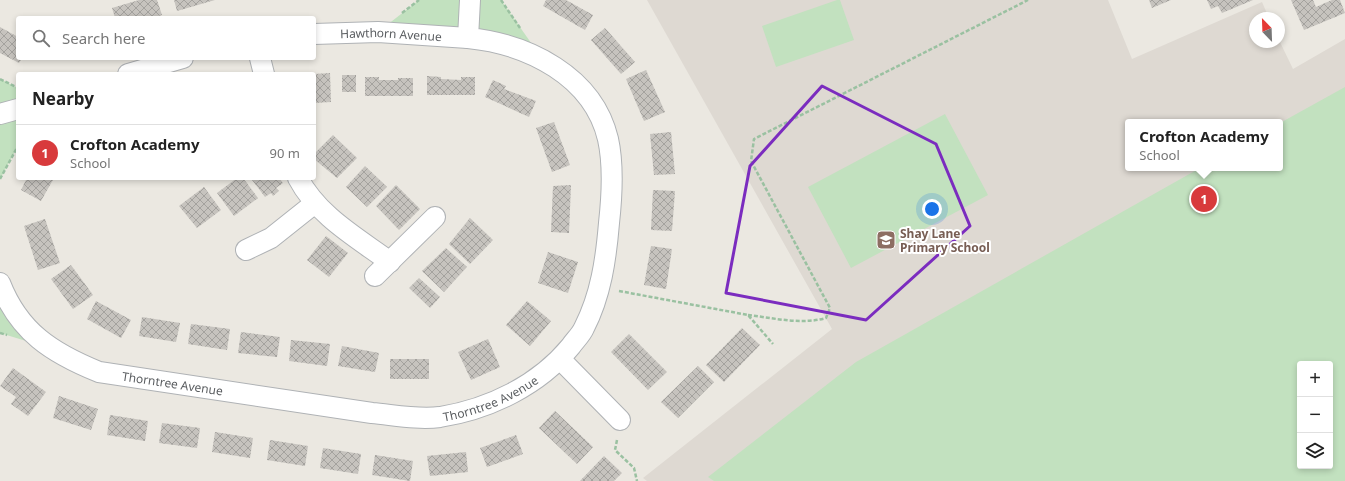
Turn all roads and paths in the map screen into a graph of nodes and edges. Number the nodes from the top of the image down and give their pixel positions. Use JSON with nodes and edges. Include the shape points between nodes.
{"nodes":[{"id":1,"x":470,"y":0,"type":"edge"},
{"id":2,"x":1028,"y":0,"type":"edge"},
{"id":3,"x":316,"y":34,"type":"edge"},
{"id":4,"x":468,"y":38,"type":"junction"},
{"id":5,"x":176,"y":60,"type":"edge"},
{"id":6,"x":260,"y":60,"type":"edge"},
{"id":7,"x":135,"y":72,"type":"edge"},
{"id":8,"x":264,"y":72,"type":"edge"},
{"id":9,"x":0,"y":79,"type":"edge"},
{"id":10,"x":16,"y":87,"type":"edge"},
{"id":11,"x":16,"y":110,"type":"edge"},
{"id":12,"x":0,"y":114,"type":"edge"},
{"id":13,"x":16,"y":150,"type":"edge"},
{"id":14,"x":0,"y":179,"type":"edge"},
{"id":15,"x":299,"y":180,"type":"edge"},
{"id":16,"x":315,"y":203,"type":"junction"},
{"id":17,"x":435,"y":217,"type":"dead end"},
{"id":18,"x":246,"y":250,"type":"dead end"},
{"id":19,"x":390,"y":262,"type":"junction"},
{"id":20,"x":375,"y":276,"type":"dead end"},
{"id":21,"x":1,"y":287,"type":"edge"},
{"id":22,"x":600,"y":288,"type":"junction"},
{"id":23,"x":748,"y":315,"type":"junction"},
{"id":24,"x":773,"y":344,"type":"dead end"},
{"id":25,"x":560,"y":359,"type":"junction"},
{"id":26,"x":620,"y":420,"type":"joint"},
{"id":27,"x":637,"y":481,"type":"edge"}],
"edges":[{"from":1,"to":4,"type":"street"},
{"from":2,"to":23,"type":"path","via":[[754,139],[750,161],[830,308],[826,318],[815,321],[801,322]]},
{"from":3,"to":4,"type":"street","name":"Hawthorn Avenue","via":[[378,32]]},
{"from":4,"to":22,"type":"street","name":"Thorntree Avenue","via":[[490,40],[517,48],[543,60],[580,87],[599,116],[608,138],[612,183],[605,263]]},
{"from":5,"to":7,"type":"street"},
{"from":6,"to":8,"type":"street"},
{"from":9,"to":10,"type":"path"},
{"from":11,"to":12,"type":"street"},
{"from":13,"to":14,"type":"path"},
{"from":15,"to":16,"type":"street"},
{"from":16,"to":18,"type":"street","via":[[271,238]]},
{"from":16,"to":19,"type":"street","via":[[332,221]]},
{"from":17,"to":19,"type":"street"},
{"from":19,"to":20,"type":"street"},
{"from":21,"to":25,"type":"street","name":"Thorntree Avenue","via":[[14,312],[30,332],[73,362],[99,372],[372,413],[439,417],[465,412],[517,392]]},
{"from":22,"to":23,"type":"path"},
{"from":22,"to":25,"type":"street","name":"Thorntree Avenue","via":[[583,330]]},
{"from":23,"to":24,"type":"path"},
{"from":25,"to":26,"type":"street"},
{"from":26,"to":27,"type":"path","via":[[615,450],[634,468]]}]}
